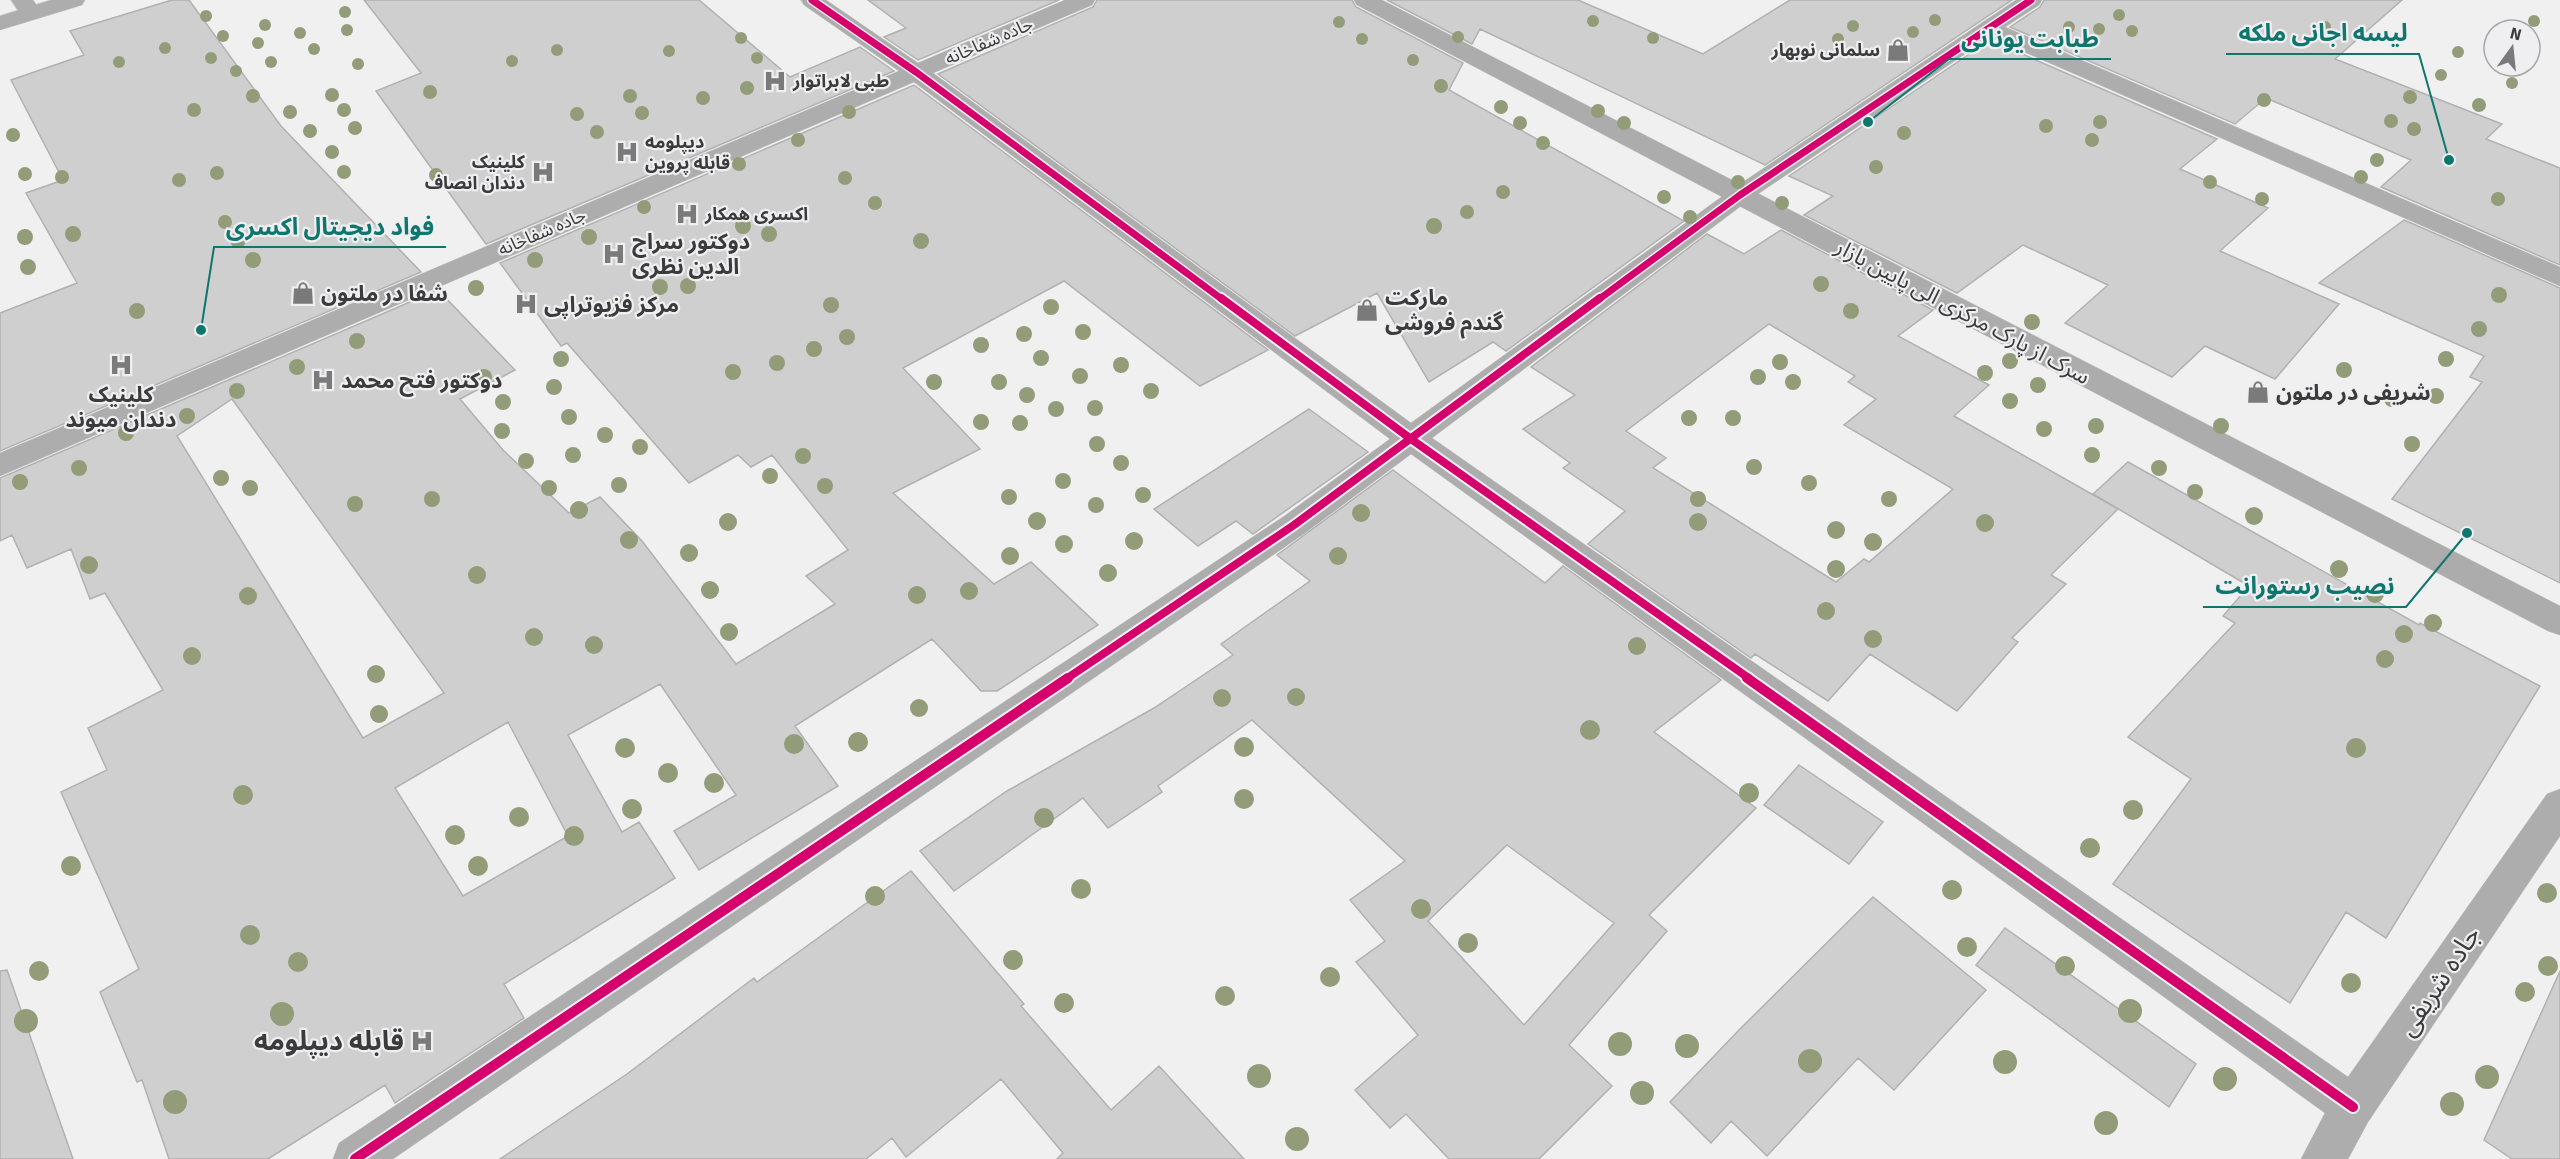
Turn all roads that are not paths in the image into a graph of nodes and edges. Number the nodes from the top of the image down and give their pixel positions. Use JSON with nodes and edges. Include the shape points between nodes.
{"nodes":[{"id":1,"x":74,"y":0,"type":"edge"},
{"id":2,"x":812,"y":0,"type":"edge"},
{"id":3,"x":1084,"y":0,"type":"edge"},
{"id":4,"x":1365,"y":0,"type":"edge"},
{"id":5,"x":2031,"y":0,"type":"edge"},
{"id":6,"x":27,"y":7,"type":"edge"},
{"id":7,"x":0,"y":23,"type":"edge"},
{"id":8,"x":1988,"y":28,"type":"junction"},
{"id":9,"x":916,"y":72,"type":"junction"},
{"id":10,"x":1740,"y":195,"type":"junction"},
{"id":11,"x":2560,"y":277,"type":"edge"},
{"id":12,"x":1411,"y":439,"type":"junction"},
{"id":13,"x":0,"y":465,"type":"edge"},
{"id":14,"x":2560,"y":622,"type":"edge"},
{"id":15,"x":2560,"y":805,"type":"edge"},
{"id":16,"x":2353,"y":1107,"type":"junction"},
{"id":17,"x":355,"y":1159,"type":"edge"},
{"id":18,"x":2323,"y":1159,"type":"edge"}],
"edges":[{"from":1,"to":6,"type":"street"},
{"from":2,"to":9,"type":"street"},
{"from":3,"to":9,"type":"street","name":"جاده شفاخانه"},
{"from":4,"to":10,"type":"main road","name":"سرک از پارک مرکزی الی پایین بازار"},
{"from":5,"to":8,"type":"street"},
{"from":6,"to":7,"type":"street"},
{"from":8,"to":10,"type":"street"},
{"from":8,"to":11,"type":"street"},
{"from":9,"to":12,"type":"street"},
{"from":9,"to":13,"type":"street","name":"جاده شفاخانه"},
{"from":10,"to":12,"type":"street"},
{"from":10,"to":14,"type":"main road","name":"سرک از پارک مرکزی الی پایین بازار"},
{"from":12,"to":16,"type":"street"},
{"from":12,"to":17,"type":"street","via":[[1294,525]]},
{"from":15,"to":16,"type":"street","name":"جاده شریفی"},
{"from":16,"to":18,"type":"street","name":"جاده شریفی"}]}
